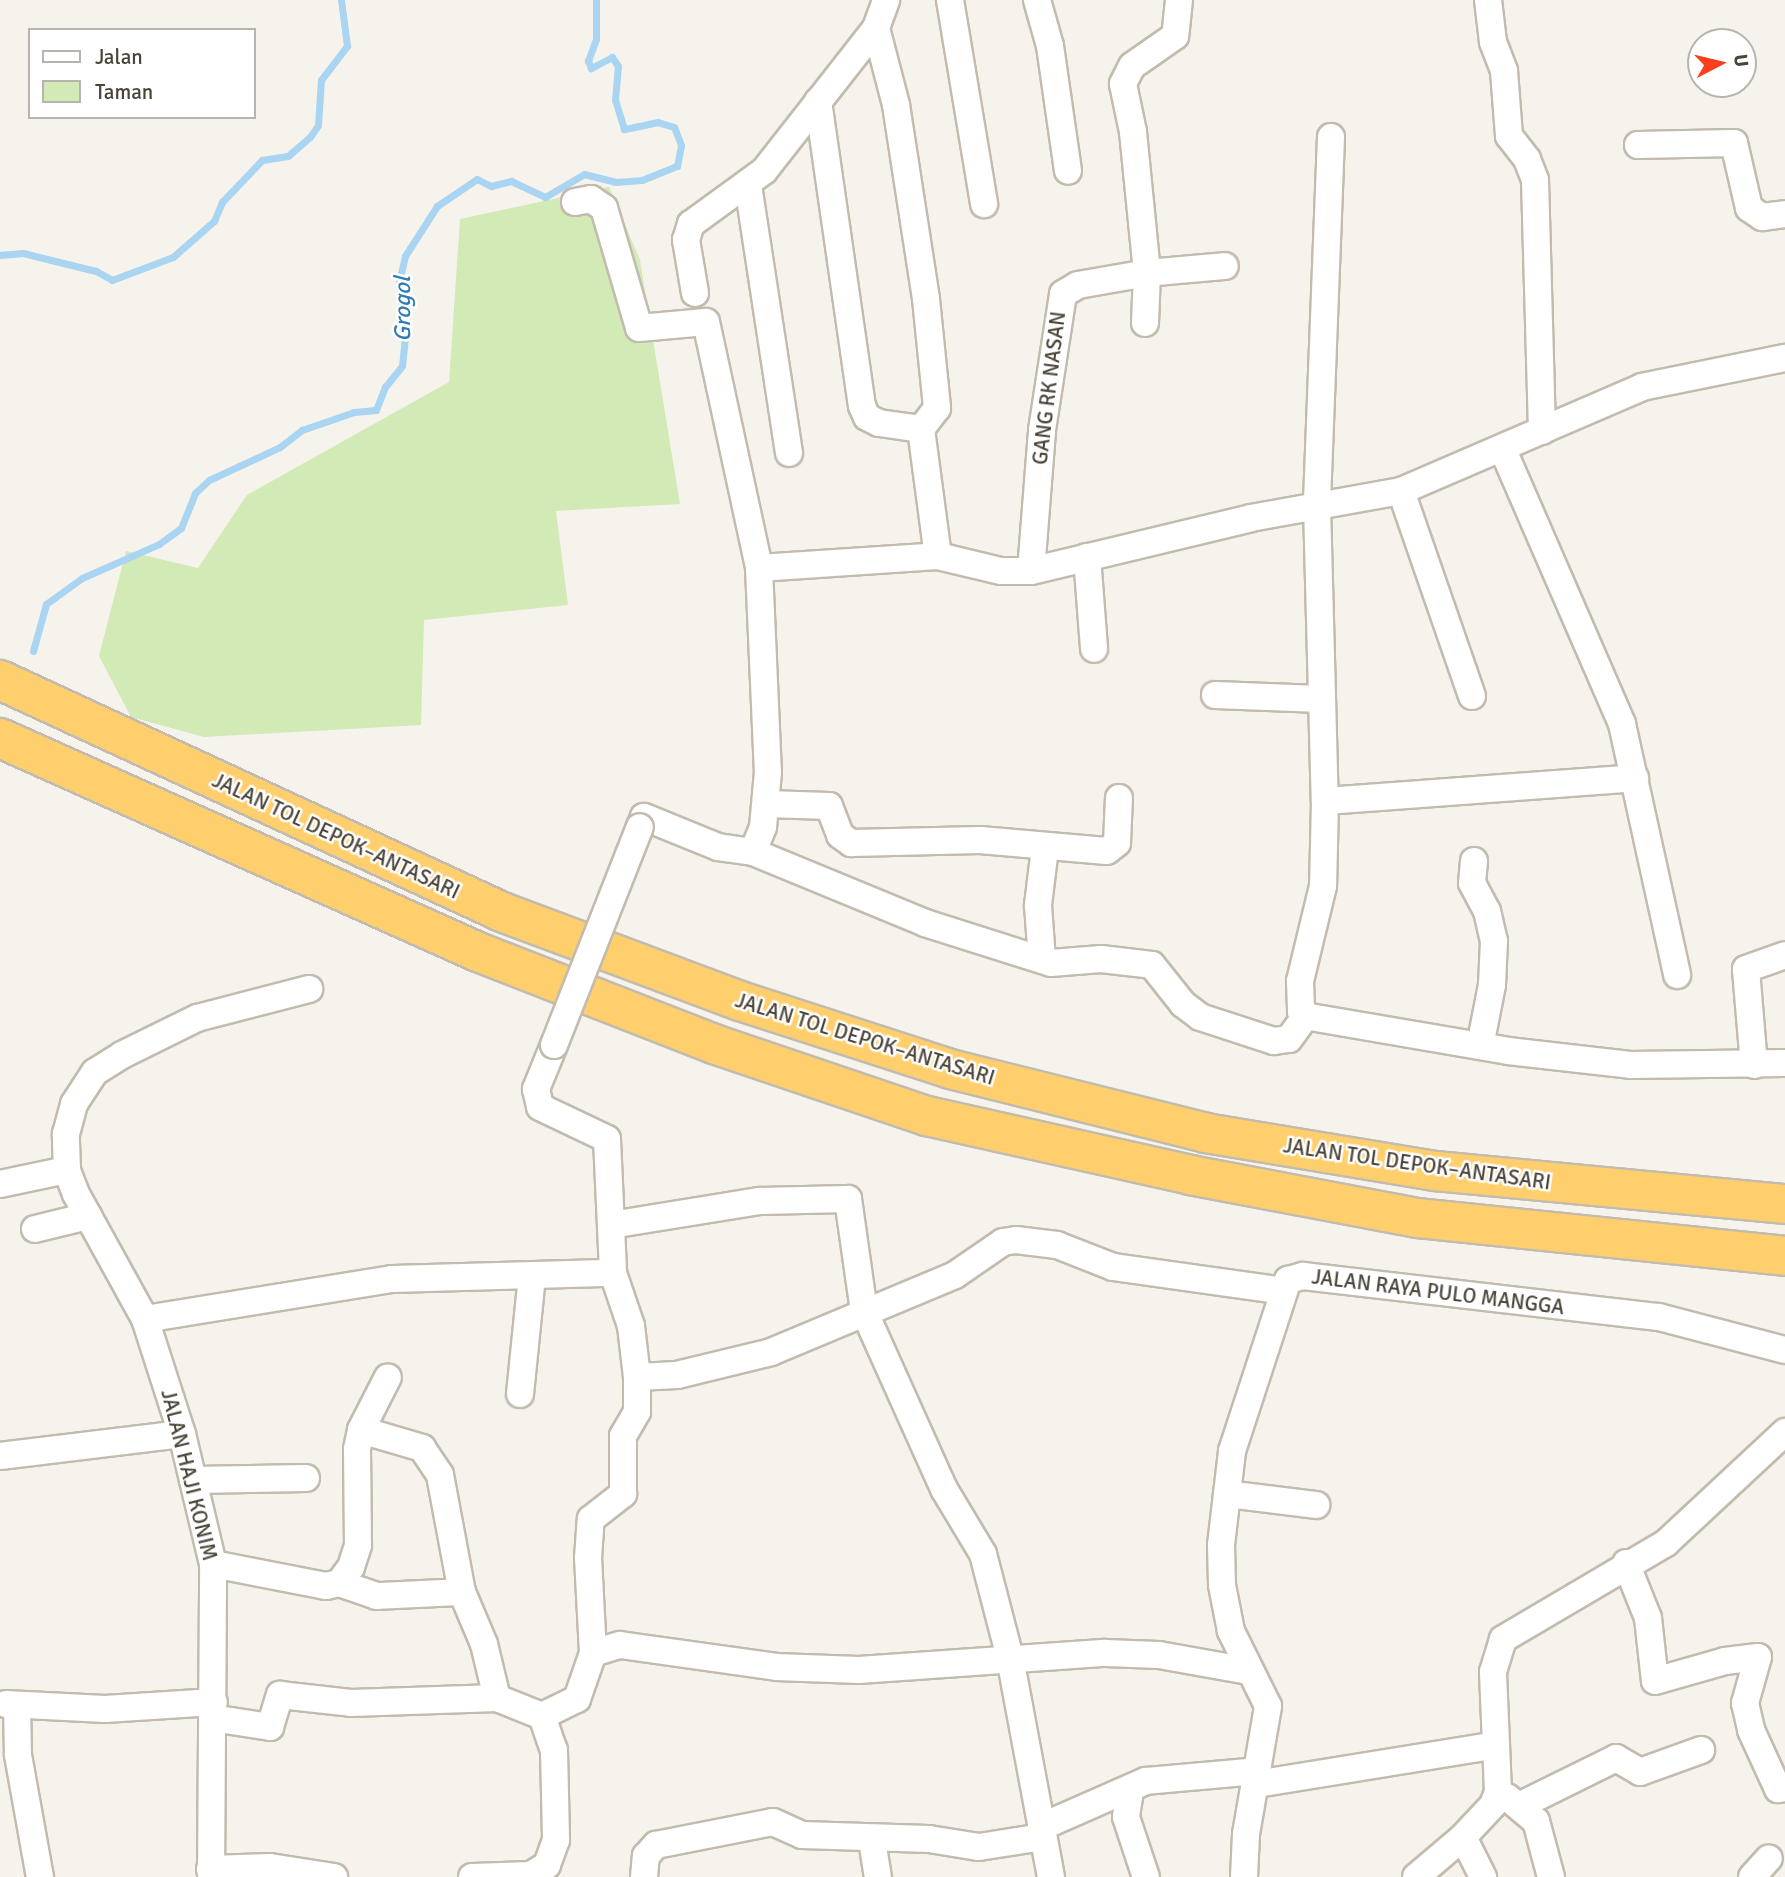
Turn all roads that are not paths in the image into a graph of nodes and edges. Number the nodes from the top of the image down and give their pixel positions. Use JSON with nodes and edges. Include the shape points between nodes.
{"nodes":[{"id":1,"x":887,"y":0,"type":"edge"},
{"id":2,"x":950,"y":0,"type":"edge"},
{"id":3,"x":1037,"y":0,"type":"edge"},
{"id":4,"x":1179,"y":0,"type":"edge"},
{"id":5,"x":1488,"y":0,"type":"edge"},
{"id":6,"x":876,"y":28,"type":"junction"},
{"id":7,"x":818,"y":101,"type":"junction"},
{"id":8,"x":1331,"y":137,"type":"dead end"},
{"id":9,"x":1638,"y":145,"type":"dead end"},
{"id":10,"x":1068,"y":171,"type":"dead end"},
{"id":11,"x":748,"y":185,"type":"junction"},
{"id":12,"x":575,"y":202,"type":"dead end"},
{"id":13,"x":984,"y":204,"type":"dead end"},
{"id":14,"x":1785,"y":214,"type":"edge"},
{"id":15,"x":1225,"y":266,"type":"dead end"},
{"id":16,"x":1147,"y":273,"type":"junction"},
{"id":17,"x":695,"y":293,"type":"dead end"},
{"id":18,"x":1145,"y":323,"type":"dead end"},
{"id":19,"x":1785,"y":358,"type":"edge"},
{"id":20,"x":921,"y":429,"type":"junction"},
{"id":21,"x":1542,"y":431,"type":"junction"},
{"id":22,"x":1503,"y":450,"type":"junction"},
{"id":23,"x":789,"y":453,"type":"dead end"},
{"id":24,"x":1401,"y":491,"type":"junction"},
{"id":25,"x":1317,"y":505,"type":"junction"},
{"id":26,"x":938,"y":556,"type":"junction"},
{"id":27,"x":1087,"y":557,"type":"junction"},
{"id":28,"x":759,"y":568,"type":"junction"},
{"id":29,"x":1031,"y":571,"type":"junction"},
{"id":30,"x":1094,"y":649,"type":"dead end"},
{"id":31,"x":0,"y":680,"type":"edge"},
{"id":32,"x":1215,"y":695,"type":"dead end"},
{"id":33,"x":1472,"y":696,"type":"dead end"},
{"id":34,"x":1321,"y":699,"type":"junction"},
{"id":35,"x":0,"y":738,"type":"edge"},
{"id":36,"x":1635,"y":778,"type":"junction"},
{"id":37,"x":1119,"y":798,"type":"dead end"},
{"id":38,"x":1325,"y":801,"type":"junction"},
{"id":39,"x":766,"y":804,"type":"junction"},
{"id":40,"x":1045,"y":848,"type":"junction"},
{"id":41,"x":753,"y":852,"type":"junction"},
{"id":42,"x":1474,"y":861,"type":"dead end"},
{"id":43,"x":1785,"y":955,"type":"edge"},
{"id":44,"x":1042,"y":960,"type":"junction"},
{"id":45,"x":1677,"y":975,"type":"dead end"},
{"id":46,"x":309,"y":989,"type":"dead end"},
{"id":47,"x":1306,"y":1016,"type":"junction"},
{"id":48,"x":1480,"y":1046,"type":"junction"},
{"id":49,"x":1785,"y":1063,"type":"edge"},
{"id":50,"x":1754,"y":1065,"type":"junction"},
{"id":51,"x":67,"y":1170,"type":"junction"},
{"id":52,"x":0,"y":1184,"type":"edge"},
{"id":53,"x":1785,"y":1204,"type":"edge"},
{"id":54,"x":88,"y":1216,"type":"junction"},
{"id":55,"x":611,"y":1225,"type":"junction"},
{"id":56,"x":35,"y":1229,"type":"dead end"},
{"id":57,"x":1785,"y":1256,"type":"edge"},
{"id":58,"x":613,"y":1273,"type":"junction"},
{"id":59,"x":532,"y":1276,"type":"junction"},
{"id":60,"x":1283,"y":1292,"type":"junction"},
{"id":61,"x":864,"y":1311,"type":"junction"},
{"id":62,"x":145,"y":1319,"type":"junction"},
{"id":63,"x":1785,"y":1350,"type":"edge"},
{"id":64,"x":388,"y":1377,"type":"dead end"},
{"id":65,"x":637,"y":1377,"type":"junction"},
{"id":66,"x":520,"y":1394,"type":"dead end"},
{"id":67,"x":361,"y":1430,"type":"junction"},
{"id":68,"x":1785,"y":1432,"type":"edge"},
{"id":69,"x":182,"y":1434,"type":"junction"},
{"id":70,"x":0,"y":1456,"type":"edge"},
{"id":71,"x":306,"y":1478,"type":"dead end"},
{"id":72,"x":193,"y":1480,"type":"junction"},
{"id":73,"x":1227,"y":1494,"type":"junction"},
{"id":74,"x":1316,"y":1505,"type":"dead end"},
{"id":75,"x":213,"y":1563,"type":"junction"},
{"id":76,"x":1626,"y":1563,"type":"junction"},
{"id":77,"x":339,"y":1583,"type":"junction"},
{"id":78,"x":463,"y":1592,"type":"junction"},
{"id":79,"x":593,"y":1653,"type":"junction"},
{"id":80,"x":1010,"y":1658,"type":"junction"},
{"id":81,"x":1249,"y":1671,"type":"junction"},
{"id":82,"x":497,"y":1698,"type":"junction"},
{"id":83,"x":213,"y":1710,"type":"junction"},
{"id":84,"x":542,"y":1716,"type":"junction"},
{"id":85,"x":1496,"y":1745,"type":"junction"},
{"id":86,"x":1701,"y":1750,"type":"dead end"},
{"id":87,"x":1257,"y":1778,"type":"junction"},
{"id":88,"x":1785,"y":1788,"type":"edge"},
{"id":89,"x":1130,"y":1791,"type":"junction"},
{"id":90,"x":1510,"y":1799,"type":"junction"},
{"id":91,"x":1042,"y":1832,"type":"junction"},
{"id":92,"x":1463,"y":1837,"type":"junction"},
{"id":93,"x":872,"y":1840,"type":"junction"},
{"id":94,"x":210,"y":1873,"type":"edge"},
{"id":95,"x":532,"y":1876,"type":"edge"},
{"id":96,"x":40,"y":1877,"type":"edge"},
{"id":97,"x":334,"y":1877,"type":"edge"},
{"id":98,"x":472,"y":1877,"type":"edge"},
{"id":99,"x":644,"y":1877,"type":"edge"},
{"id":100,"x":878,"y":1877,"type":"edge"},
{"id":101,"x":1051,"y":1877,"type":"edge"},
{"id":102,"x":1146,"y":1877,"type":"edge"},
{"id":103,"x":1244,"y":1877,"type":"edge"},
{"id":104,"x":1416,"y":1877,"type":"edge"},
{"id":105,"x":1483,"y":1877,"type":"edge"},
{"id":106,"x":1551,"y":1877,"type":"edge"}],
"edges":[{"from":1,"to":6,"type":"street"},
{"from":2,"to":13,"type":"street"},
{"from":3,"to":10,"type":"street","via":[[1050,46]]},
{"from":4,"to":16,"type":"street","via":[[1175,36],[1132,66],[1123,84],[1133,132]]},
{"from":5,"to":21,"type":"street","via":[[1493,42],[1504,71],[1509,136],[1527,159],[1535,180]]},
{"from":6,"to":7,"type":"street"},
{"from":6,"to":20,"type":"street","via":[[896,105],[927,312],[937,408]]},
{"from":7,"to":11,"type":"street","via":[[788,145]]},
{"from":7,"to":20,"type":"street","via":[[862,406],[867,416],[879,423]]},
{"from":8,"to":25,"type":"street"},
{"from":9,"to":14,"type":"street","via":[[1734,143],[1749,208],[1762,217]]},
{"from":11,"to":17,"type":"street","via":[[687,229]]},
{"from":11,"to":23,"type":"street"},
{"from":12,"to":28,"type":"street","via":[[591,199],[604,208],[639,328],[706,322]]},
{"from":15,"to":16,"type":"street","name":"GANG RK NASAN"},
{"from":16,"to":18,"type":"street"},
{"from":16,"to":29,"type":"street","name":"GANG RK NASAN","via":[[1078,285],[1061,299],[1042,430]]},
{"from":19,"to":21,"type":"street","via":[[1642,387]]},
{"from":20,"to":26,"type":"street"},
{"from":21,"to":22,"type":"street"},
{"from":22,"to":24,"type":"street"},
{"from":22,"to":36,"type":"street","via":[[1622,724]]},
{"from":24,"to":25,"type":"street"},
{"from":24,"to":33,"type":"street"},
{"from":25,"to":27,"type":"street"},
{"from":25,"to":34,"type":"street"},
{"from":26,"to":28,"type":"street"},
{"from":26,"to":29,"type":"street","via":[[1001,571]]},
{"from":27,"to":29,"type":"street"},
{"from":27,"to":30,"type":"street"},
{"from":28,"to":39,"type":"street","via":[[765,631]]},
{"from":31,"to":53,"type":"highway","name":"JALAN TOL DEPOK–ANTASARI","via":[[502,912],[740,1001],[950,1069],[1206,1133],[1422,1168]]},
{"from":32,"to":34,"type":"street"},
{"from":34,"to":38,"type":"street"},
{"from":35,"to":57,"type":"highway","via":[[478,952],[714,1044],[927,1116],[1190,1175],[1418,1219]]},
{"from":36,"to":38,"type":"street"},
{"from":36,"to":45,"type":"street"},
{"from":37,"to":40,"type":"street","via":[[1117,843],[1111,850]]},
{"from":38,"to":47,"type":"street","via":[[1323,886],[1299,993]]},
{"from":39,"to":40,"type":"street","via":[[829,806],[841,835],[851,844],[980,839]]},
{"from":39,"to":41,"type":"street"},
{"from":40,"to":44,"type":"street","via":[[1038,905]]},
{"from":41,"to":44,"type":"street","via":[[925,923]]},
{"from":41,"to":55,"type":"street","bridge":true,"via":[[718,847],[644,817],[536,1089],[540,1107],[607,1139]]},
{"from":42,"to":48,"type":"street","via":[[1472,883],[1494,941],[1492,985]]},
{"from":43,"to":50,"type":"street","via":[[1746,969]]},
{"from":44,"to":47,"type":"street","via":[[1109,959],[1152,965],[1183,1004],[1200,1017],[1273,1041],[1289,1039]]},
{"from":46,"to":51,"type":"street","via":[[197,1018],[95,1072],[74,1104],[66,1134]]},
{"from":47,"to":48,"type":"street"},
{"from":48,"to":50,"type":"street","via":[[1630,1065]]},
{"from":49,"to":50,"type":"street"},
{"from":51,"to":52,"type":"street"},
{"from":51,"to":54,"type":"street","name":"JALAN HAJI KONIM"},
{"from":54,"to":56,"type":"street"},
{"from":54,"to":62,"type":"street","name":"JALAN HAJI KONIM"},
{"from":55,"to":58,"type":"street"},
{"from":55,"to":61,"type":"street","via":[[760,1201],[847,1197]]},
{"from":58,"to":59,"type":"street"},
{"from":58,"to":65,"type":"street","via":[[631,1326]]},
{"from":59,"to":62,"type":"street","via":[[392,1279]]},
{"from":59,"to":66,"type":"street"},
{"from":60,"to":61,"type":"street","via":[[1112,1267],[1057,1245],[1016,1240],[1003,1242],[955,1275]]},
{"from":60,"to":63,"type":"street","name":"JALAN RAYA PULO MANGGA","via":[[1288,1280],[1303,1276],[1659,1317]]},
{"from":60,"to":73,"type":"street","name":"JALAN RAYA PULO MANGGA","via":[[1240,1419]]},
{"from":61,"to":65,"type":"street","via":[[748,1359],[677,1375]]},
{"from":61,"to":80,"type":"street","via":[[944,1489],[983,1554]]},
{"from":62,"to":69,"type":"street","name":"JALAN HAJI KONIM"},
{"from":64,"to":67,"type":"street"},
{"from":65,"to":79,"type":"street","via":[[637,1412],[623,1436],[623,1494],[592,1519],[588,1558]]},
{"from":67,"to":77,"type":"street","via":[[357,1449],[358,1545],[351,1567]]},
{"from":67,"to":78,"type":"street","via":[[422,1448],[430,1455],[440,1475]]},
{"from":68,"to":76,"type":"street","via":[[1666,1543]]},
{"from":69,"to":70,"type":"street"},
{"from":69,"to":72,"type":"street","name":"JALAN HAJI KONIM"},
{"from":71,"to":72,"type":"street"},
{"from":72,"to":75,"type":"street","name":"JALAN HAJI KONIM"},
{"from":73,"to":74,"type":"street"},
{"from":73,"to":81,"type":"street","name":"JALAN RAYA PULO MANGGA","via":[[1222,1585],[1231,1631]]},
{"from":75,"to":77,"type":"street","via":[[326,1586]]},
{"from":75,"to":83,"type":"street","name":"JALAN HAJI KONIM"},
{"from":76,"to":85,"type":"street","via":[[1499,1644],[1493,1672]]},
{"from":76,"to":88,"type":"street","via":[[1648,1618],[1655,1681],[1725,1661],[1758,1657],[1745,1703],[1751,1730],[1778,1789]]},
{"from":77,"to":78,"type":"street","via":[[377,1596]]},
{"from":78,"to":82,"type":"street","via":[[484,1644]]},
{"from":79,"to":80,"type":"street","via":[[620,1645],[776,1667],[859,1670]]},
{"from":79,"to":84,"type":"street","via":[[576,1699]]},
{"from":80,"to":81,"type":"street","via":[[1159,1655]]},
{"from":80,"to":91,"type":"street"},
{"from":81,"to":87,"type":"street","name":"JALAN RAYA PULO MANGGA","via":[[1268,1706]]},
{"from":82,"to":83,"type":"street","via":[[351,1703],[280,1695],[270,1727]]},
{"from":82,"to":84,"type":"street"},
{"from":83,"to":94,"type":"street","name":"JALAN HAJI KONIM"},
{"from":83,"to":96,"type":"street","via":[[12,1704]]},
{"from":84,"to":95,"type":"street","via":[[554,1750],[556,1840],[547,1866]]},
{"from":85,"to":87,"type":"street"},
{"from":85,"to":90,"type":"street"},
{"from":86,"to":90,"type":"street","via":[[1640,1772],[1616,1758]]},
{"from":87,"to":89,"type":"street","via":[[1172,1777],[1146,1781]]},
{"from":87,"to":103,"type":"street","name":"JALAN RAYA PULO MANGGA"},
{"from":89,"to":91,"type":"street"},
{"from":89,"to":102,"type":"street","via":[[1126,1817]]},
{"from":90,"to":92,"type":"street","via":[[1493,1805]]},
{"from":90,"to":106,"type":"street","via":[[1542,1832]]},
{"from":91,"to":93,"type":"street","via":[[979,1847],[929,1839]]},
{"from":91,"to":101,"type":"street"},
{"from":92,"to":104,"type":"street"},
{"from":92,"to":105,"type":"street"},
{"from":93,"to":99,"type":"street","via":[[802,1835],[773,1822],[656,1845],[646,1856]]},
{"from":93,"to":100,"type":"street"},
{"from":94,"to":97,"type":"street","via":[[270,1867]]},
{"from":95,"to":98,"type":"street"}]}
